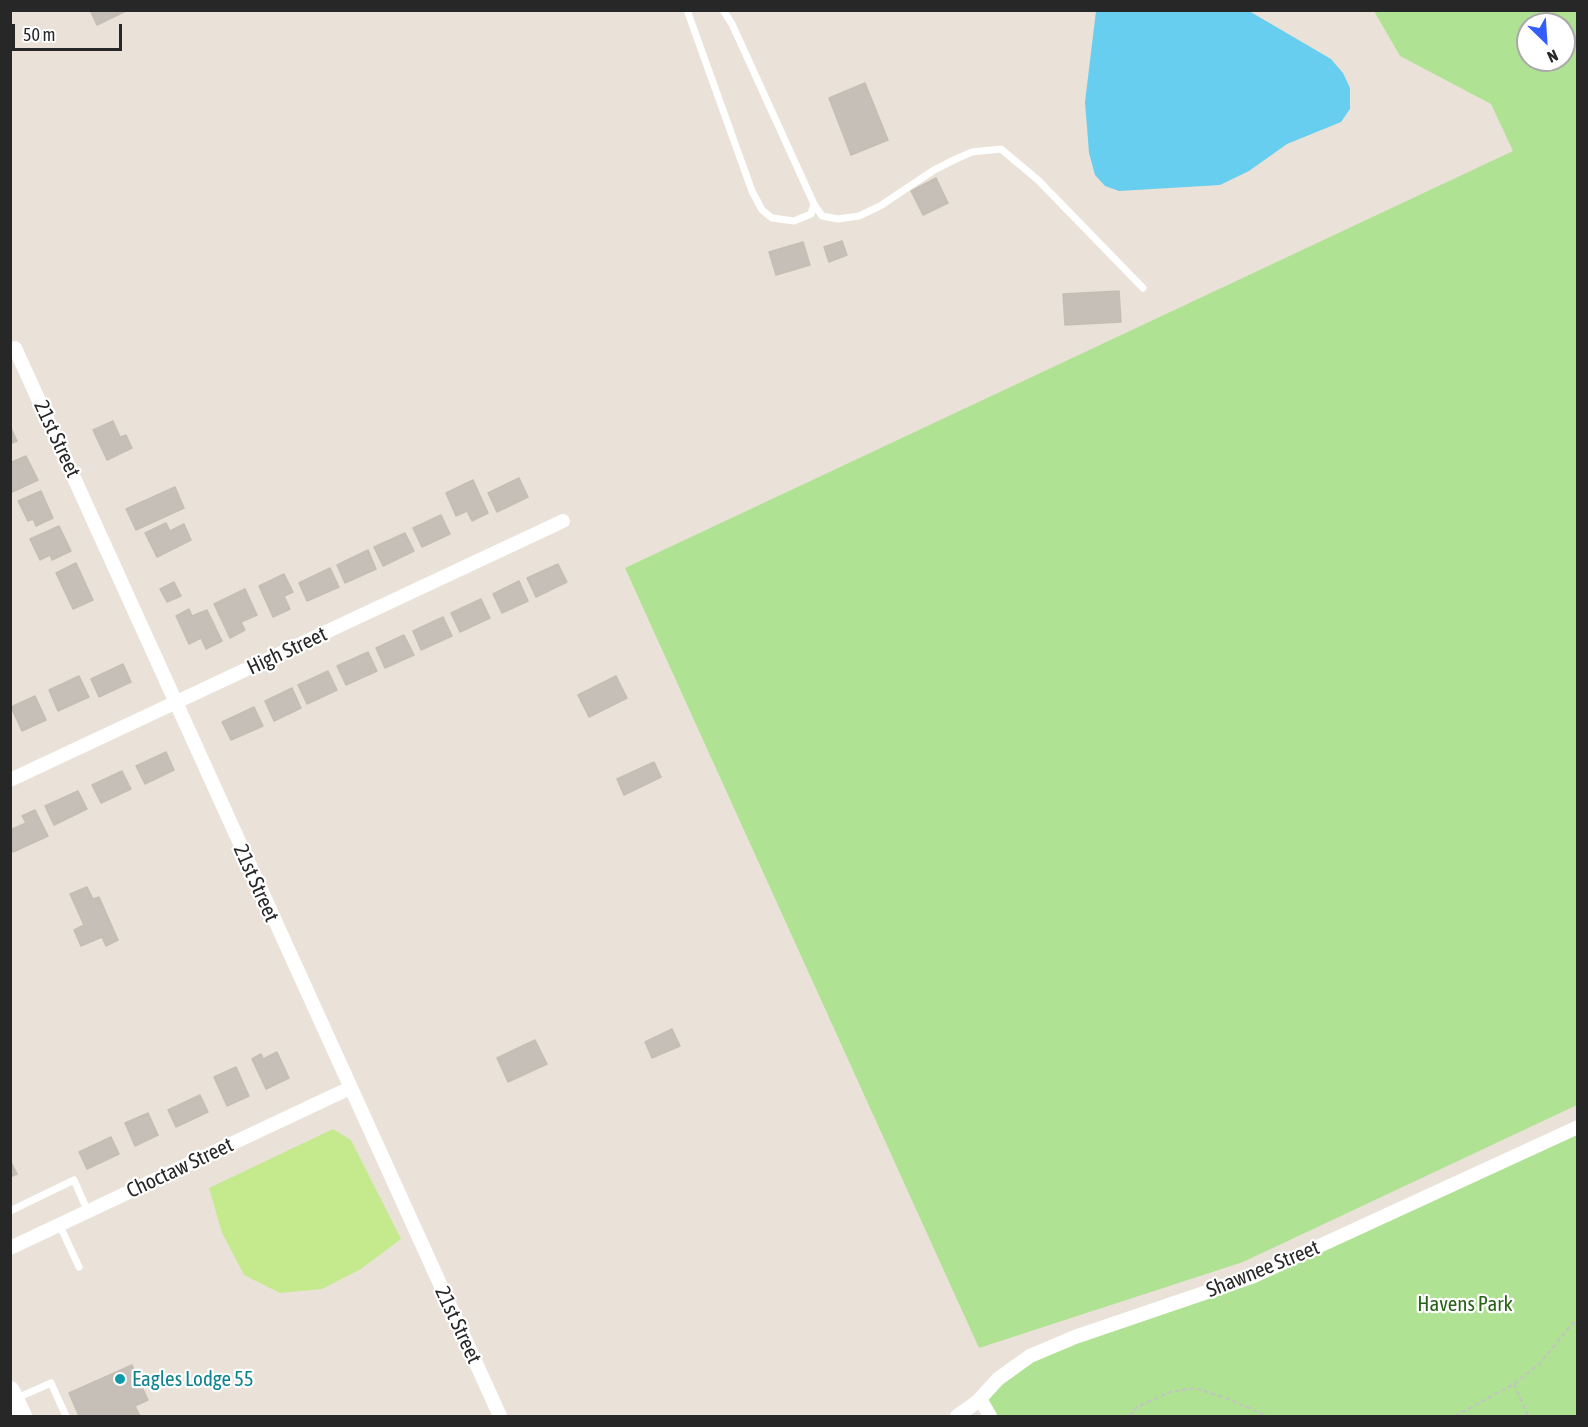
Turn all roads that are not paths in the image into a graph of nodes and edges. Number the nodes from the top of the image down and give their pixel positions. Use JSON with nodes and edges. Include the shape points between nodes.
{"nodes":[{"id":1,"x":687,"y":10,"type":"edge"},
{"id":2,"x":723,"y":10,"type":"edge"},
{"id":3,"x":814,"y":204,"type":"junction"},
{"id":4,"x":1143,"y":288,"type":"dead end"},
{"id":5,"x":15,"y":348,"type":"dead end"},
{"id":6,"x":563,"y":521,"type":"dead end"},
{"id":7,"x":178,"y":703,"type":"junction"},
{"id":8,"x":10,"y":780,"type":"edge"},
{"id":9,"x":350,"y":1088,"type":"junction"},
{"id":10,"x":1578,"y":1127,"type":"edge"},
{"id":11,"x":10,"y":1211,"type":"edge"},
{"id":12,"x":88,"y":1212,"type":"junction"},
{"id":13,"x":60,"y":1226,"type":"junction"},
{"id":14,"x":10,"y":1248,"type":"edge"},
{"id":15,"x":79,"y":1267,"type":"dead end"},
{"id":16,"x":980,"y":1399,"type":"junction"},
{"id":17,"x":16,"y":1402,"type":"edge"},
{"id":18,"x":66,"y":1416,"type":"edge"},
{"id":19,"x":500,"y":1416,"type":"edge"},
{"id":20,"x":957,"y":1416,"type":"edge"},
{"id":21,"x":990,"y":1416,"type":"edge"}],
"edges":[{"from":1,"to":3,"type":"lane","via":[[762,210],[772,218],[794,221],[811,214]]},
{"from":2,"to":3,"type":"lane"},
{"from":3,"to":4,"type":"lane","via":[[822,216],[859,216],[964,155],[1001,149],[1038,180]]},
{"from":5,"to":7,"type":"street","name":"21st Street"},
{"from":6,"to":7,"type":"street","name":"High Street"},
{"from":7,"to":8,"type":"street","name":"High Street"},
{"from":7,"to":9,"type":"street","name":"21st Street"},
{"from":9,"to":12,"type":"street","name":"Choctaw Street"},
{"from":9,"to":19,"type":"street","name":"21st Street"},
{"from":10,"to":16,"type":"street","name":"Shawnee Street","via":[[1254,1276],[1030,1356],[998,1379]]},
{"from":11,"to":12,"type":"lane","via":[[74,1180]]},
{"from":12,"to":13,"type":"street","name":"Choctaw Street"},
{"from":13,"to":14,"type":"street","name":"Choctaw Street"},
{"from":13,"to":15,"type":"lane"},
{"from":16,"to":20,"type":"street","name":"Shawnee Street"},
{"from":16,"to":21,"type":"street"},
{"from":17,"to":18,"type":"lane","via":[[51,1383]]}]}
